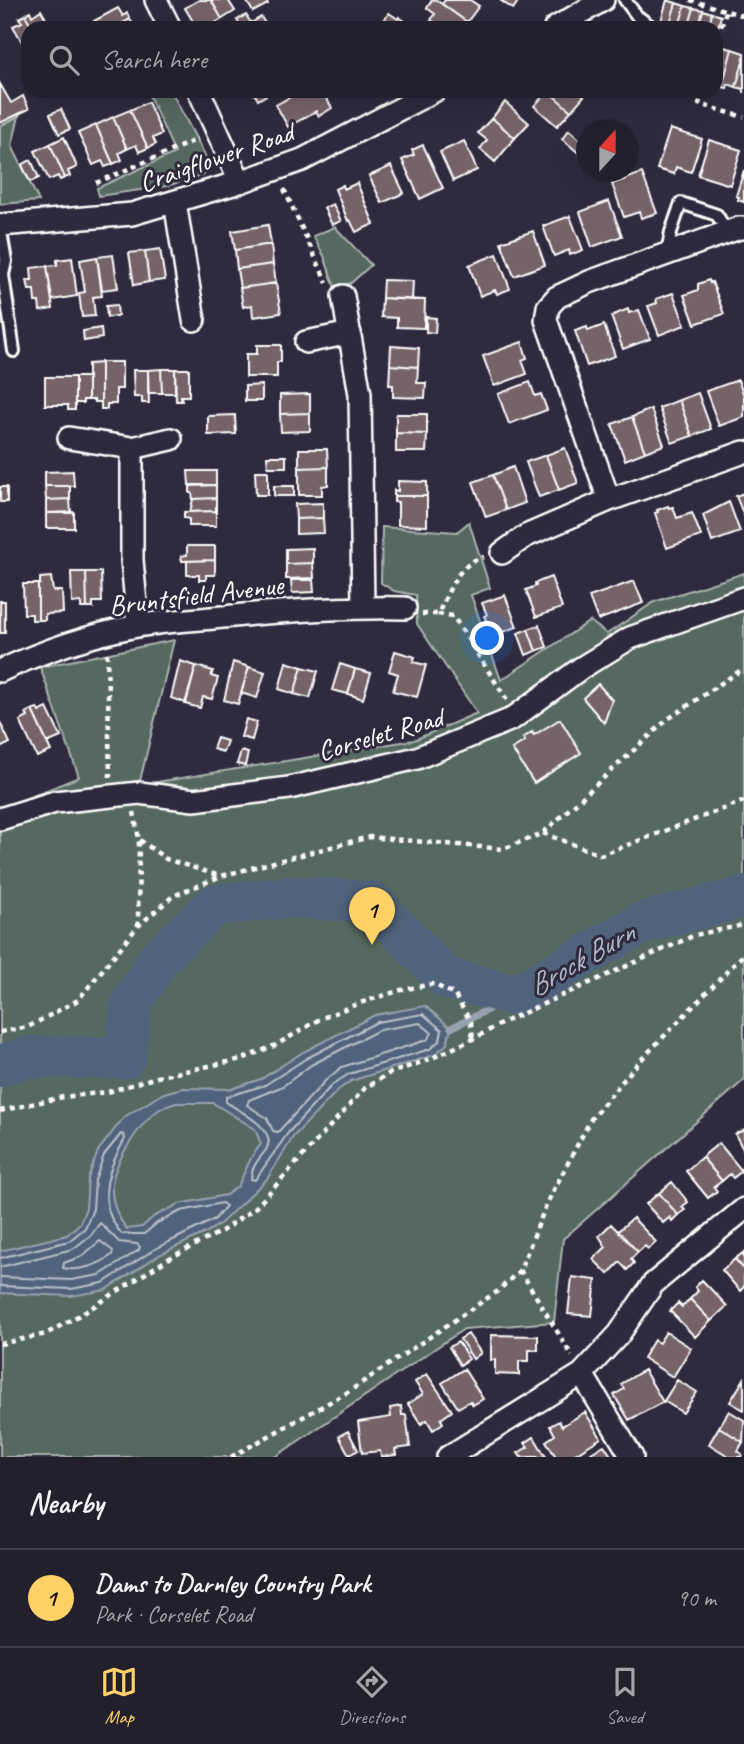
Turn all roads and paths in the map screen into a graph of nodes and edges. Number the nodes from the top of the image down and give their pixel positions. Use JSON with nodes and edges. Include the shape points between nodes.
{"nodes":[{"id":1,"x":156,"y":0,"type":"edge"},
{"id":2,"x":603,"y":0,"type":"edge"},
{"id":3,"x":625,"y":0,"type":"edge"},
{"id":4,"x":690,"y":0,"type":"edge"},
{"id":5,"x":726,"y":10,"type":"junction"},
{"id":6,"x":744,"y":16,"type":"edge"},
{"id":7,"x":166,"y":21,"type":"edge"},
{"id":8,"x":567,"y":21,"type":"edge"},
{"id":9,"x":644,"y":21,"type":"edge"},
{"id":10,"x":723,"y":21,"type":"edge"},
{"id":11,"x":202,"y":98,"type":"edge"},
{"id":12,"x":421,"y":98,"type":"edge"},
{"id":13,"x":701,"y":98,"type":"edge"},
{"id":14,"x":744,"y":117,"type":"edge"},
{"id":15,"x":218,"y":131,"type":"junction"},
{"id":16,"x":275,"y":169,"type":"junction"},
{"id":17,"x":240,"y":182,"type":"junction"},
{"id":18,"x":96,"y":183,"type":"dead end"},
{"id":19,"x":175,"y":202,"type":"junction"},
{"id":20,"x":0,"y":226,"type":"edge"},
{"id":21,"x":736,"y":230,"type":"edge"},
{"id":22,"x":667,"y":254,"type":"junction"},
{"id":23,"x":343,"y":296,"type":"joint"},
{"id":24,"x":194,"y":320,"type":"dead end"},
{"id":25,"x":350,"y":333,"type":"junction"},
{"id":26,"x":306,"y":342,"type":"dead end"},
{"id":27,"x":14,"y":351,"type":"dead end"},
{"id":28,"x":69,"y":438,"type":"dead end"},
{"id":29,"x":171,"y":439,"type":"dead end"},
{"id":30,"x":132,"y":448,"type":"junction"},
{"id":31,"x":744,"y":452,"type":"edge"},
{"id":32,"x":608,"y":500,"type":"junction"},
{"id":33,"x":502,"y":553,"type":"joint"},
{"id":34,"x":744,"y":598,"type":"edge"},
{"id":35,"x":363,"y":607,"type":"junction"},
{"id":36,"x":405,"y":608,"type":"joint"},
{"id":37,"x":438,"y":614,"type":"junction"},
{"id":38,"x":138,"y":626,"type":"junction"},
{"id":39,"x":107,"y":633,"type":"junction"},
{"id":40,"x":744,"y":668,"type":"edge"},
{"id":41,"x":0,"y":671,"type":"edge"},
{"id":42,"x":516,"y":715,"type":"junction"},
{"id":43,"x":120,"y":795,"type":"junction"},
{"id":44,"x":744,"y":800,"type":"edge"},
{"id":45,"x":0,"y":819,"type":"edge"},
{"id":46,"x":543,"y":833,"type":"junction"},
{"id":47,"x":139,"y":840,"type":"junction"},
{"id":48,"x":220,"y":876,"type":"junction"},
{"id":49,"x":744,"y":925,"type":"edge"},
{"id":50,"x":138,"y":926,"type":"junction"},
{"id":51,"x":744,"y":954,"type":"edge"},
{"id":52,"x":0,"y":1032,"type":"edge"},
{"id":53,"x":473,"y":1039,"type":"junction"},
{"id":54,"x":0,"y":1111,"type":"edge"},
{"id":55,"x":744,"y":1209,"type":"edge"},
{"id":56,"x":520,"y":1270,"type":"junction"},
{"id":57,"x":0,"y":1345,"type":"edge"},
{"id":58,"x":582,"y":1374,"type":"junction"},
{"id":59,"x":231,"y":1457,"type":"edge"},
{"id":60,"x":449,"y":1457,"type":"edge"},
{"id":61,"x":632,"y":1457,"type":"edge"}],
"edges":[{"from":1,"to":7,"type":"street"},
{"from":2,"to":8,"type":"street"},
{"from":3,"to":9,"type":"lane"},
{"from":4,"to":5,"type":"path"},
{"from":5,"to":6,"type":"path"},
{"from":5,"to":10,"type":"path"},
{"from":11,"to":15,"type":"street"},
{"from":12,"to":16,"type":"street","name":"Craigflower Road","via":[[302,160]]},
{"from":13,"to":14,"type":"path","via":[[699,104]]},
{"from":15,"to":17,"type":"street"},
{"from":15,"to":18,"type":"path"},
{"from":16,"to":17,"type":"street","name":"Craigflower Road"},
{"from":16,"to":23,"type":"path","via":[[330,289]]},
{"from":17,"to":19,"type":"street","name":"Craigflower Road"},
{"from":19,"to":20,"type":"street","name":"Craigflower Road","via":[[132,215]]},
{"from":19,"to":24,"type":"street"},
{"from":20,"to":27,"type":"lane"},
{"from":21,"to":22,"type":"street"},
{"from":21,"to":22,"type":"lane","via":[[717,215],[681,203]]},
{"from":22,"to":32,"type":"street","via":[[589,282],[557,297],[548,307],[545,320]]},
{"from":23,"to":25,"type":"street"},
{"from":25,"to":26,"type":"street"},
{"from":25,"to":35,"type":"street","via":[[360,394]]},
{"from":28,"to":30,"type":"street"},
{"from":29,"to":30,"type":"street"},
{"from":30,"to":38,"type":"street","via":[[132,560]]},
{"from":31,"to":32,"type":"street"},
{"from":32,"to":33,"type":"street","via":[[526,536]]},
{"from":33,"to":37,"type":"path","via":[[475,559],[460,570]]},
{"from":34,"to":42,"type":"street","name":"Corselet Road","via":[[630,638]]},
{"from":35,"to":36,"type":"street","name":"Bruntsfield Avenue"},
{"from":35,"to":38,"type":"street","name":"Bruntsfield Avenue"},
{"from":36,"to":37,"type":"path","via":[[406,614]]},
{"from":37,"to":42,"type":"path","via":[[453,616]]},
{"from":38,"to":39,"type":"street","name":"Bruntsfield Avenue"},
{"from":39,"to":41,"type":"street","name":"Bruntsfield Avenue"},
{"from":39,"to":43,"type":"path"},
{"from":40,"to":46,"type":"path","via":[[668,719]]},
{"from":42,"to":43,"type":"street","name":"Corselet Road","via":[[417,758],[289,788],[194,800]]},
{"from":43,"to":45,"type":"street","name":"Corselet Road","via":[[55,802]]},
{"from":43,"to":47,"type":"path"},
{"from":44,"to":46,"type":"path","via":[[601,855]]},
{"from":46,"to":48,"type":"path","via":[[503,849],[369,837]]},
{"from":47,"to":48,"type":"path","via":[[166,859]]},
{"from":47,"to":50,"type":"path"},
{"from":48,"to":50,"type":"path","via":[[173,896]]},
{"from":49,"to":53,"type":"path","via":[[695,935]]},
{"from":50,"to":52,"type":"path","via":[[78,1000],[28,1027]]},
{"from":51,"to":56,"type":"path","via":[[637,1064],[591,1119],[547,1203]]},
{"from":53,"to":54,"type":"path","via":[[471,1022],[454,994],[433,984],[401,990],[320,1019],[242,1059],[108,1092]]},
{"from":53,"to":57,"type":"path","via":[[365,1088],[256,1207],[222,1231],[46,1334]]},
{"from":55,"to":58,"type":"street","via":[[653,1284],[619,1334]]},
{"from":56,"to":58,"type":"path"},
{"from":56,"to":59,"type":"path","via":[[498,1292],[348,1392]]},
{"from":58,"to":60,"type":"street"},
{"from":58,"to":61,"type":"street"}]}
